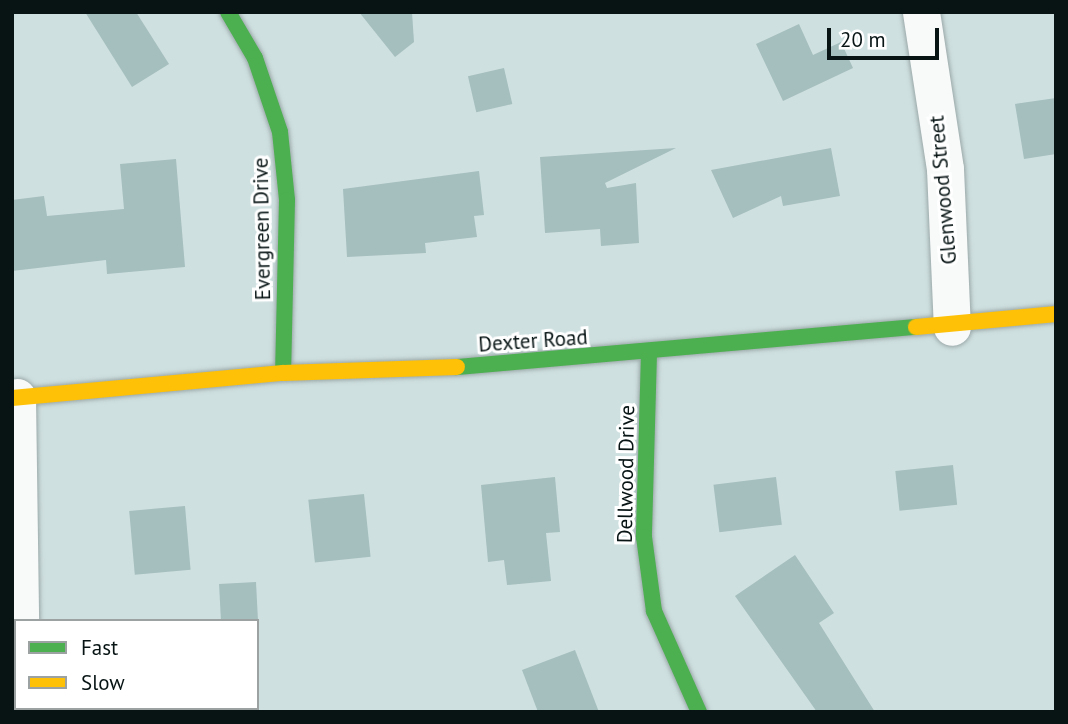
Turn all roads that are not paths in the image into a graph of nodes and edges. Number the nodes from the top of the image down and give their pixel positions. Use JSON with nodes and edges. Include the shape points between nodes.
{"nodes":[{"id":1,"x":228,"y":12,"type":"edge"},
{"id":2,"x":921,"y":12,"type":"edge"},
{"id":3,"x":1056,"y":314,"type":"edge"},
{"id":4,"x":952,"y":327,"type":"junction"},
{"id":5,"x":649,"y":353,"type":"junction"},
{"id":6,"x":283,"y":373,"type":"junction"},
{"id":7,"x":14,"y":398,"type":"edge"},
{"id":8,"x":20,"y":619,"type":"edge"},
{"id":9,"x":699,"y":712,"type":"edge"}],
"edges":[{"from":1,"to":6,"type":"main road","name":"Evergreen Drive","via":[[255,58],[280,132],[287,200]]},
{"from":2,"to":4,"type":"street","name":"Glenwood Street","via":[[945,169]]},
{"from":3,"to":4,"type":"main road","name":"Dexter Road"},
{"from":4,"to":5,"type":"main road","name":"Dexter Road"},
{"from":5,"to":6,"type":"main road","name":"Dexter Road","via":[[450,368]]},
{"from":5,"to":9,"type":"main road","name":"Dellwood Drive","via":[[644,537],[654,611]]},
{"from":6,"to":7,"type":"main road","name":"Dexter Road"},
{"from":7,"to":8,"type":"street"}]}
